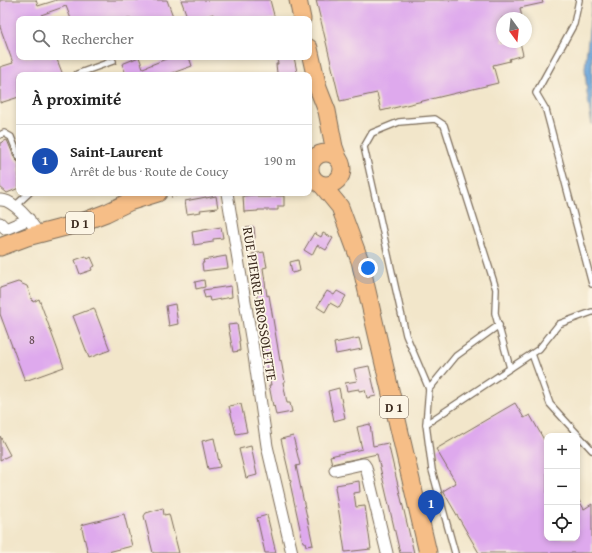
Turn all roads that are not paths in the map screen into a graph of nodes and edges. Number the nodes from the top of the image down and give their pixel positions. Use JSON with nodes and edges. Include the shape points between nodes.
{"nodes":[{"id":1,"x":298,"y":0,"type":"edge"},
{"id":2,"x":579,"y":0,"type":"edge"},
{"id":3,"x":301,"y":16,"type":"edge"},
{"id":4,"x":312,"y":60,"type":"edge"},
{"id":5,"x":113,"y":61,"type":"dead end"},
{"id":6,"x":83,"y":72,"type":"edge"},
{"id":7,"x":318,"y":88,"type":"junction"},
{"id":8,"x":0,"y":135,"type":"edge"},
{"id":9,"x":16,"y":150,"type":"edge"},
{"id":10,"x":338,"y":158,"type":"junction"},
{"id":11,"x":314,"y":171,"type":"edge"},
{"id":12,"x":341,"y":176,"type":"junction"},
{"id":13,"x":26,"y":196,"type":"edge"},
{"id":14,"x":146,"y":196,"type":"edge"},
{"id":15,"x":227,"y":196,"type":"edge"},
{"id":16,"x":0,"y":200,"type":"edge"},
{"id":17,"x":15,"y":206,"type":"junction"},
{"id":18,"x":0,"y":223,"type":"edge"},
{"id":19,"x":31,"y":229,"type":"junction"},
{"id":20,"x":0,"y":247,"type":"edge"},
{"id":21,"x":360,"y":261,"type":"junction"},
{"id":22,"x":592,"y":284,"type":"edge"},
{"id":23,"x":592,"y":312,"type":"edge"},
{"id":24,"x":499,"y":326,"type":"junction"},
{"id":25,"x":532,"y":354,"type":"junction"},
{"id":26,"x":510,"y":368,"type":"junction"},
{"id":27,"x":429,"y":389,"type":"junction"},
{"id":28,"x":426,"y":424,"type":"junction"},
{"id":29,"x":592,"y":450,"type":"edge"},
{"id":30,"x":334,"y":470,"type":"dead end"},
{"id":31,"x":292,"y":553,"type":"edge"},
{"id":32,"x":387,"y":553,"type":"edge"},
{"id":33,"x":428,"y":553,"type":"edge"},
{"id":34,"x":454,"y":553,"type":"edge"}],
"edges":[{"from":1,"to":3,"type":"main road"},
{"from":2,"to":22,"type":"lane","via":[[574,24],[536,93],[546,110]]},
{"from":4,"to":7,"type":"main road"},
{"from":5,"to":6,"type":"lane"},
{"from":7,"to":10,"type":"main road","via":[[327,111]]},
{"from":7,"to":11,"type":"main road","via":[[323,131],[322,147]]},
{"from":8,"to":9,"type":"lane","via":[[4,133],[11,137]]},
{"from":10,"to":11,"type":"main road","via":[[323,153]]},
{"from":10,"to":12,"type":"main road","via":[[342,166]]},
{"from":11,"to":12,"type":"main road","via":[[328,185]]},
{"from":11,"to":21,"type":"main road","via":[[340,207]]},
{"from":12,"to":21,"type":"main road","via":[[342,188],[355,221]]},
{"from":13,"to":17,"type":"lane"},
{"from":14,"to":19,"type":"main road","number":"D 1","via":[[77,224]]},
{"from":15,"to":31,"type":"street","name":"RUE PIERRE BROSSOLETTE","via":[[267,446]]},
{"from":16,"to":17,"type":"street"},
{"from":17,"to":19,"type":"street"},
{"from":18,"to":19,"type":"street","via":[[5,228]]},
{"from":19,"to":20,"type":"main road","number":"D 1"},
{"from":21,"to":33,"type":"main road","number":"D 1"},
{"from":23,"to":25,"type":"lane","via":[[559,324]]},
{"from":24,"to":26,"type":"lane"},
{"from":24,"to":27,"type":"lane","via":[[456,356]]},
{"from":24,"to":27,"type":"lane","via":[[495,312],[496,289],[444,125],[435,119],[399,122],[372,133],[364,147],[375,200],[406,335]]},
{"from":25,"to":26,"type":"lane"},
{"from":25,"to":29,"type":"lane","via":[[550,404]]},
{"from":26,"to":28,"type":"lane"},
{"from":27,"to":28,"type":"lane"},
{"from":28,"to":34,"type":"lane","via":[[432,470]]},
{"from":30,"to":32,"type":"street","via":[[362,464],[366,467]]}]}
